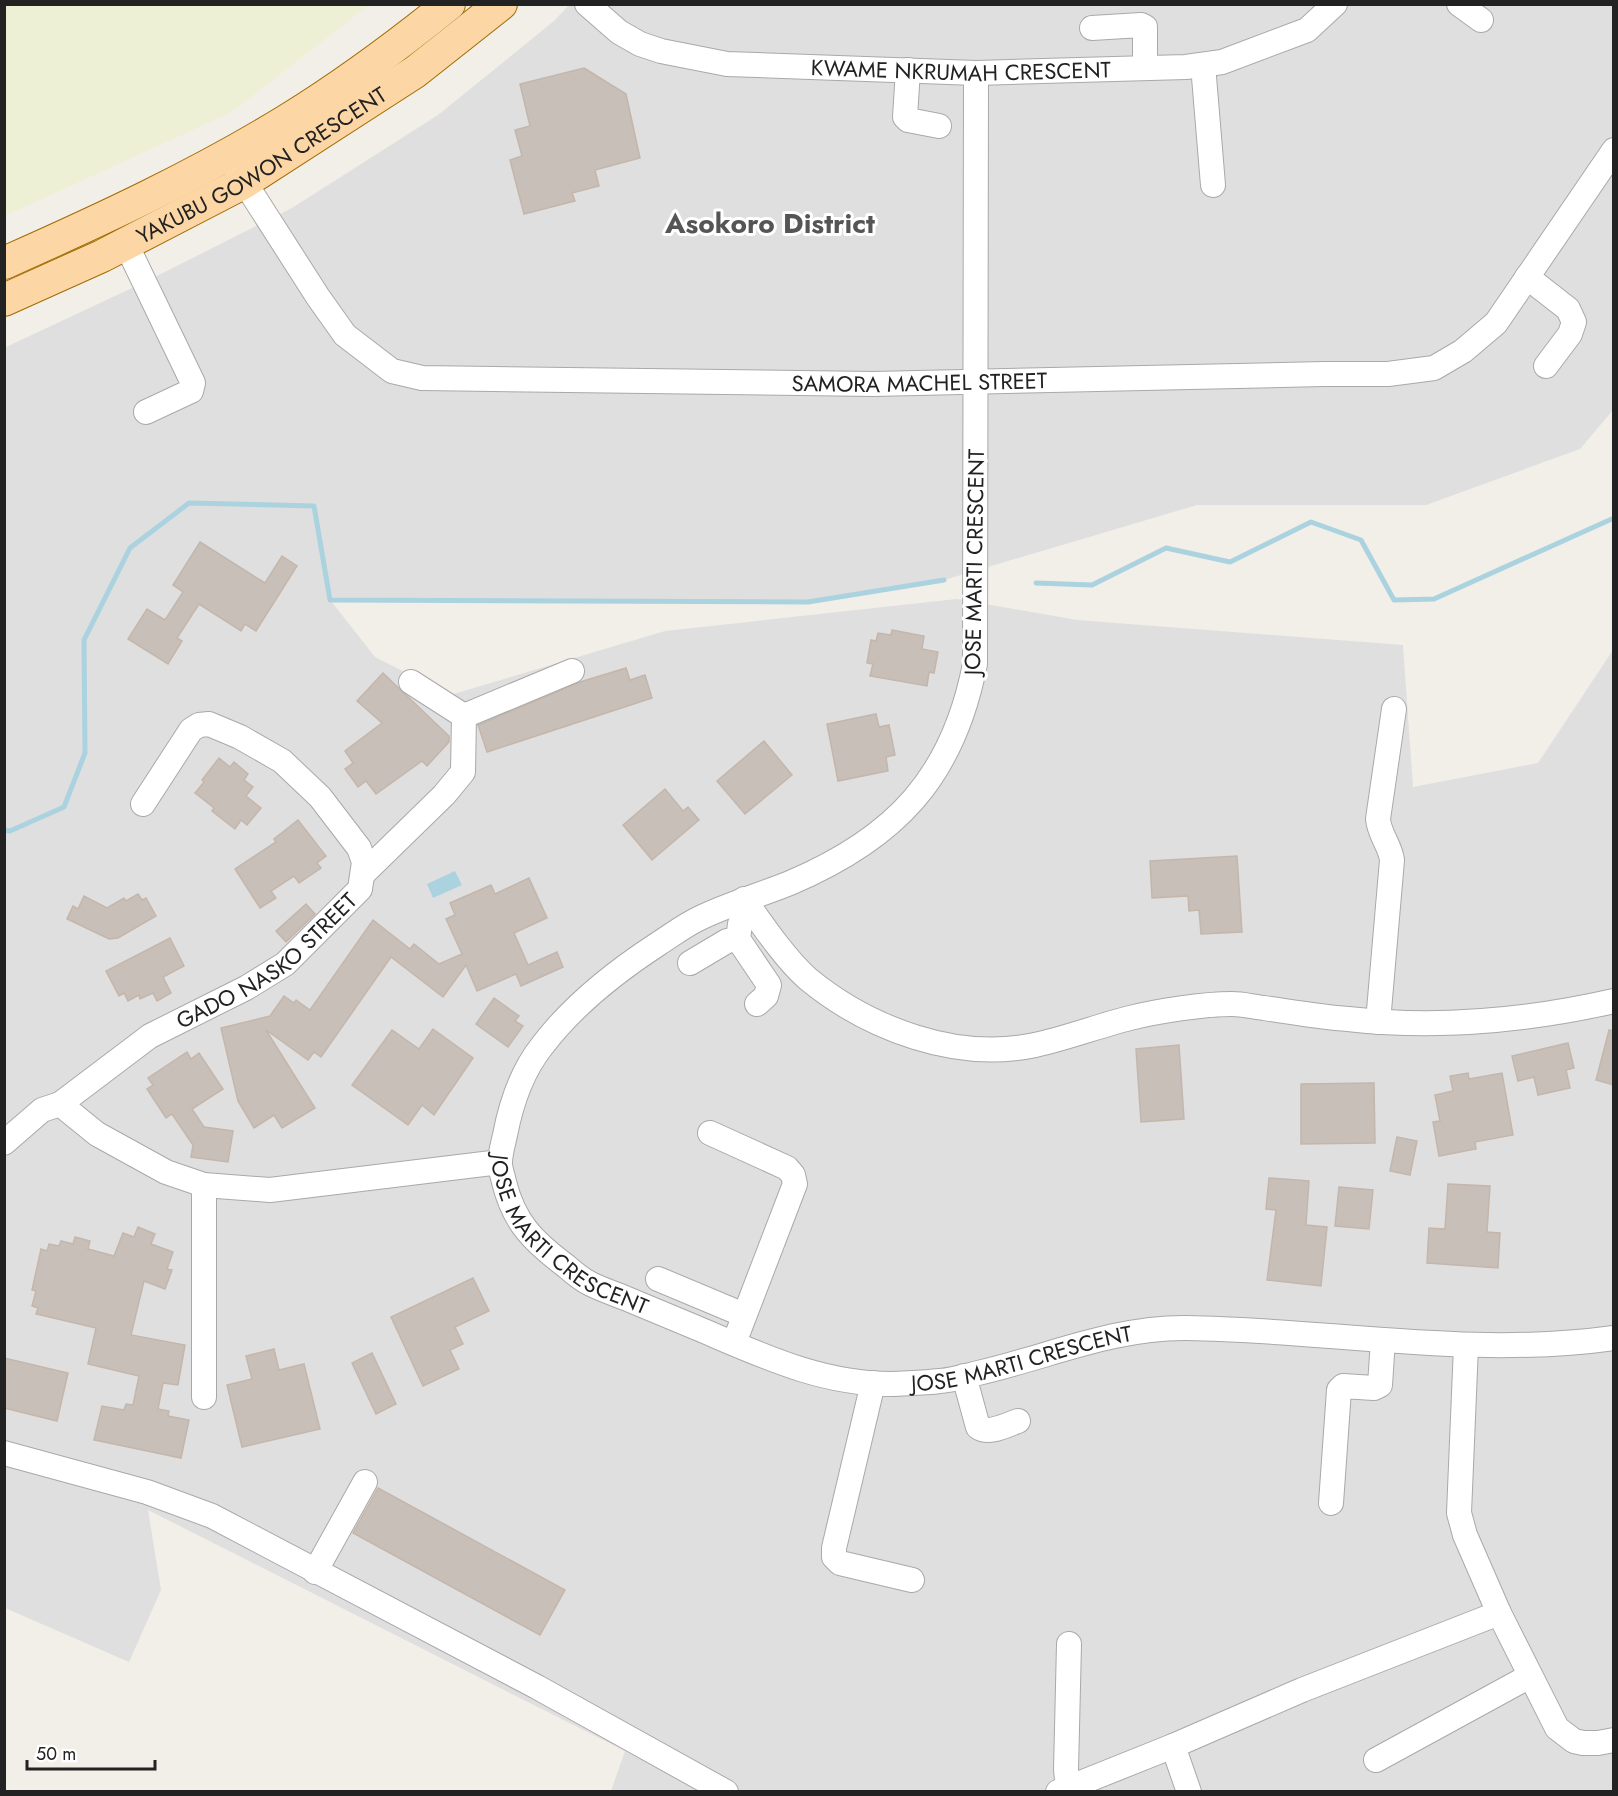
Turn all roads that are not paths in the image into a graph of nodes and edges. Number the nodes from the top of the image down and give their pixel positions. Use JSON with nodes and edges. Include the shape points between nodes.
{"nodes":[{"id":1,"x":449,"y":4,"type":"edge"},
{"id":2,"x":501,"y":4,"type":"edge"},
{"id":3,"x":587,"y":4,"type":"edge"},
{"id":4,"x":1335,"y":4,"type":"edge"},
{"id":5,"x":1459,"y":4,"type":"edge"},
{"id":6,"x":1481,"y":20,"type":"dead end"},
{"id":7,"x":1092,"y":28,"type":"dead end"},
{"id":8,"x":1203,"y":65,"type":"junction"},
{"id":9,"x":1145,"y":68,"type":"junction"},
{"id":10,"x":908,"y":70,"type":"junction"},
{"id":11,"x":976,"y":73,"type":"junction"},
{"id":12,"x":939,"y":126,"type":"dead end"},
{"id":13,"x":227,"y":155,"type":"junction"},
{"id":14,"x":1610,"y":164,"type":"edge"},
{"id":15,"x":243,"y":183,"type":"junction"},
{"id":16,"x":1213,"y":184,"type":"dead end"},
{"id":17,"x":126,"y":243,"type":"junction"},
{"id":18,"x":4,"y":263,"type":"edge"},
{"id":19,"x":1527,"y":277,"type":"junction"},
{"id":20,"x":4,"y":300,"type":"edge"},
{"id":21,"x":1546,"y":366,"type":"dead end"},
{"id":22,"x":977,"y":382,"type":"junction"},
{"id":23,"x":146,"y":412,"type":"dead end"},
{"id":24,"x":572,"y":671,"type":"dead end"},
{"id":25,"x":411,"y":682,"type":"dead end"},
{"id":26,"x":1394,"y":709,"type":"dead end"},
{"id":27,"x":464,"y":716,"type":"junction"},
{"id":28,"x":143,"y":804,"type":"dead end"},
{"id":29,"x":363,"y":874,"type":"junction"},
{"id":30,"x":747,"y":902,"type":"junction"},
{"id":31,"x":738,"y":939,"type":"junction"},
{"id":32,"x":690,"y":963,"type":"dead end"},
{"id":33,"x":1614,"y":1001,"type":"edge"},
{"id":34,"x":757,"y":1004,"type":"dead end"},
{"id":35,"x":1378,"y":1022,"type":"junction"},
{"id":36,"x":60,"y":1104,"type":"junction"},
{"id":37,"x":710,"y":1133,"type":"dead end"},
{"id":38,"x":4,"y":1143,"type":"edge"},
{"id":39,"x":500,"y":1162,"type":"junction"},
{"id":40,"x":204,"y":1185,"type":"junction"},
{"id":41,"x":658,"y":1279,"type":"dead end"},
{"id":42,"x":744,"y":1315,"type":"junction"},
{"id":43,"x":1614,"y":1338,"type":"edge"},
{"id":44,"x":1383,"y":1340,"type":"junction"},
{"id":45,"x":734,"y":1343,"type":"junction"},
{"id":46,"x":1466,"y":1346,"type":"junction"},
{"id":47,"x":964,"y":1376,"type":"junction"},
{"id":48,"x":873,"y":1383,"type":"junction"},
{"id":49,"x":204,"y":1396,"type":"dead end"},
{"id":50,"x":1018,"y":1421,"type":"dead end"},
{"id":51,"x":4,"y":1453,"type":"edge"},
{"id":52,"x":364,"y":1482,"type":"dead end"},
{"id":53,"x":1331,"y":1503,"type":"dead end"},
{"id":54,"x":315,"y":1572,"type":"junction"},
{"id":55,"x":912,"y":1580,"type":"dead end"},
{"id":56,"x":1499,"y":1613,"type":"junction"},
{"id":57,"x":1069,"y":1644,"type":"dead end"},
{"id":58,"x":1530,"y":1676,"type":"junction"},
{"id":59,"x":1614,"y":1740,"type":"edge"},
{"id":60,"x":1173,"y":1746,"type":"junction"},
{"id":61,"x":1376,"y":1760,"type":"dead end"},
{"id":62,"x":1063,"y":1790,"type":"edge"},
{"id":63,"x":726,"y":1791,"type":"edge"},
{"id":64,"x":1189,"y":1791,"type":"edge"}],
"edges":[{"from":1,"to":13,"type":"main road","name":"YAKUBU GOWON CRESCENT","via":[[386,54],[287,121]]},
{"from":2,"to":15,"type":"main road","name":"YAKUBU GOWON CRESCENT","via":[[415,72]]},
{"from":3,"to":10,"type":"street","name":"KWAME NKRUMAH CRESCENT","via":[[619,32],[640,44],[672,54],[727,64]]},
{"from":4,"to":8,"type":"street","name":"KWAME NKRUMAH CRESCENT","via":[[1307,30],[1222,62]]},
{"from":5,"to":6,"type":"street"},
{"from":7,"to":9,"type":"street","via":[[1145,27]]},
{"from":8,"to":9,"type":"street","name":"KWAME NKRUMAH CRESCENT"},
{"from":8,"to":16,"type":"street"},
{"from":9,"to":11,"type":"street","name":"KWAME NKRUMAH CRESCENT"},
{"from":10,"to":11,"type":"street","name":"KWAME NKRUMAH CRESCENT"},
{"from":10,"to":12,"type":"street","via":[[905,117]]},
{"from":11,"to":22,"type":"street","name":"JOSE MARTI CRESCENT"},
{"from":13,"to":15,"type":"street","name":"SAMORA MACHEL STREET"},
{"from":13,"to":18,"type":"main road","name":"YAKUBU GOWON CRESCENT","via":[[108,216]]},
{"from":14,"to":19,"type":"street","name":"SAMORA MACHEL STREET"},
{"from":15,"to":17,"type":"main road","name":"YAKUBU GOWON CRESCENT"},
{"from":15,"to":22,"type":"street","name":"SAMORA MACHEL STREET","via":[[345,335],[392,371],[422,378]]},
{"from":17,"to":20,"type":"main road","name":"YAKUBU GOWON CRESCENT"},
{"from":17,"to":23,"type":"street","via":[[193,382],[190,391]]},
{"from":19,"to":21,"type":"street","via":[[1568,309],[1574,322],[1570,334]]},
{"from":19,"to":22,"type":"street","name":"SAMORA MACHEL STREET","via":[[1496,323],[1463,351],[1434,368],[1388,374]]},
{"from":22,"to":30,"type":"street","name":"JOSE MARTI CRESCENT","via":[[975,664],[959,722],[926,785],[878,834],[833,863]]},
{"from":24,"to":27,"type":"street"},
{"from":25,"to":27,"type":"street"},
{"from":26,"to":35,"type":"street","via":[[1378,819],[1392,860]]},
{"from":27,"to":29,"type":"street","via":[[463,772]]},
{"from":28,"to":29,"type":"street","name":"GADO NASKO STREET","via":[[191,730],[209,724],[282,760],[320,797],[359,848]]},
{"from":29,"to":36,"type":"street","name":"GADO NASKO STREET","via":[[360,889],[285,964],[150,1036]]},
{"from":30,"to":31,"type":"street"},
{"from":30,"to":35,"type":"street","via":[[806,978],[837,1001],[882,1024],[934,1043],[977,1050],[1034,1045],[1131,1017],[1232,1004]]},
{"from":30,"to":39,"type":"street","name":"JOSE MARTI CRESCENT","via":[[694,921],[630,962],[573,1010],[539,1049],[520,1083],[508,1116]]},
{"from":31,"to":32,"type":"street","via":[[727,941]]},
{"from":31,"to":34,"type":"street","via":[[769,985],[766,996]]},
{"from":33,"to":35,"type":"street","via":[[1499,1021]]},
{"from":36,"to":38,"type":"street","name":"GADO NASKO STREET","via":[[42,1110]]},
{"from":36,"to":40,"type":"street","via":[[97,1134],[136,1156]]},
{"from":37,"to":42,"type":"street","via":[[787,1168],[795,1184]]},
{"from":39,"to":40,"type":"street","via":[[270,1191]]},
{"from":39,"to":45,"type":"street","name":"JOSE MARTI CRESCENT","via":[[512,1209],[524,1229],[587,1283]]},
{"from":40,"to":49,"type":"street"},
{"from":41,"to":42,"type":"street"},
{"from":42,"to":45,"type":"street"},
{"from":43,"to":46,"type":"street","name":"JOSE MARTI CRESCENT"},
{"from":44,"to":46,"type":"street","name":"JOSE MARTI CRESCENT"},
{"from":44,"to":47,"type":"street","name":"JOSE MARTI CRESCENT","via":[[1160,1329],[1084,1342]]},
{"from":44,"to":53,"type":"street","via":[[1380,1385],[1343,1386],[1339,1390]]},
{"from":45,"to":48,"type":"street","name":"JOSE MARTI CRESCENT","via":[[810,1373]]},
{"from":46,"to":56,"type":"street","via":[[1459,1513]]},
{"from":47,"to":48,"type":"street","name":"JOSE MARTI CRESCENT","via":[[944,1381]]},
{"from":47,"to":50,"type":"street","via":[[978,1427],[990,1430]]},
{"from":48,"to":55,"type":"street","via":[[834,1557],[840,1563]]},
{"from":51,"to":54,"type":"street","via":[[186,1506]]},
{"from":52,"to":54,"type":"street"},
{"from":54,"to":63,"type":"street"},
{"from":56,"to":58,"type":"street"},
{"from":56,"to":60,"type":"street","via":[[1302,1690]]},
{"from":57,"to":62,"type":"street"},
{"from":58,"to":59,"type":"street","via":[[1557,1728],[1566,1736],[1583,1743]]},
{"from":58,"to":61,"type":"street"},
{"from":60,"to":62,"type":"street"},
{"from":60,"to":64,"type":"street"}]}
